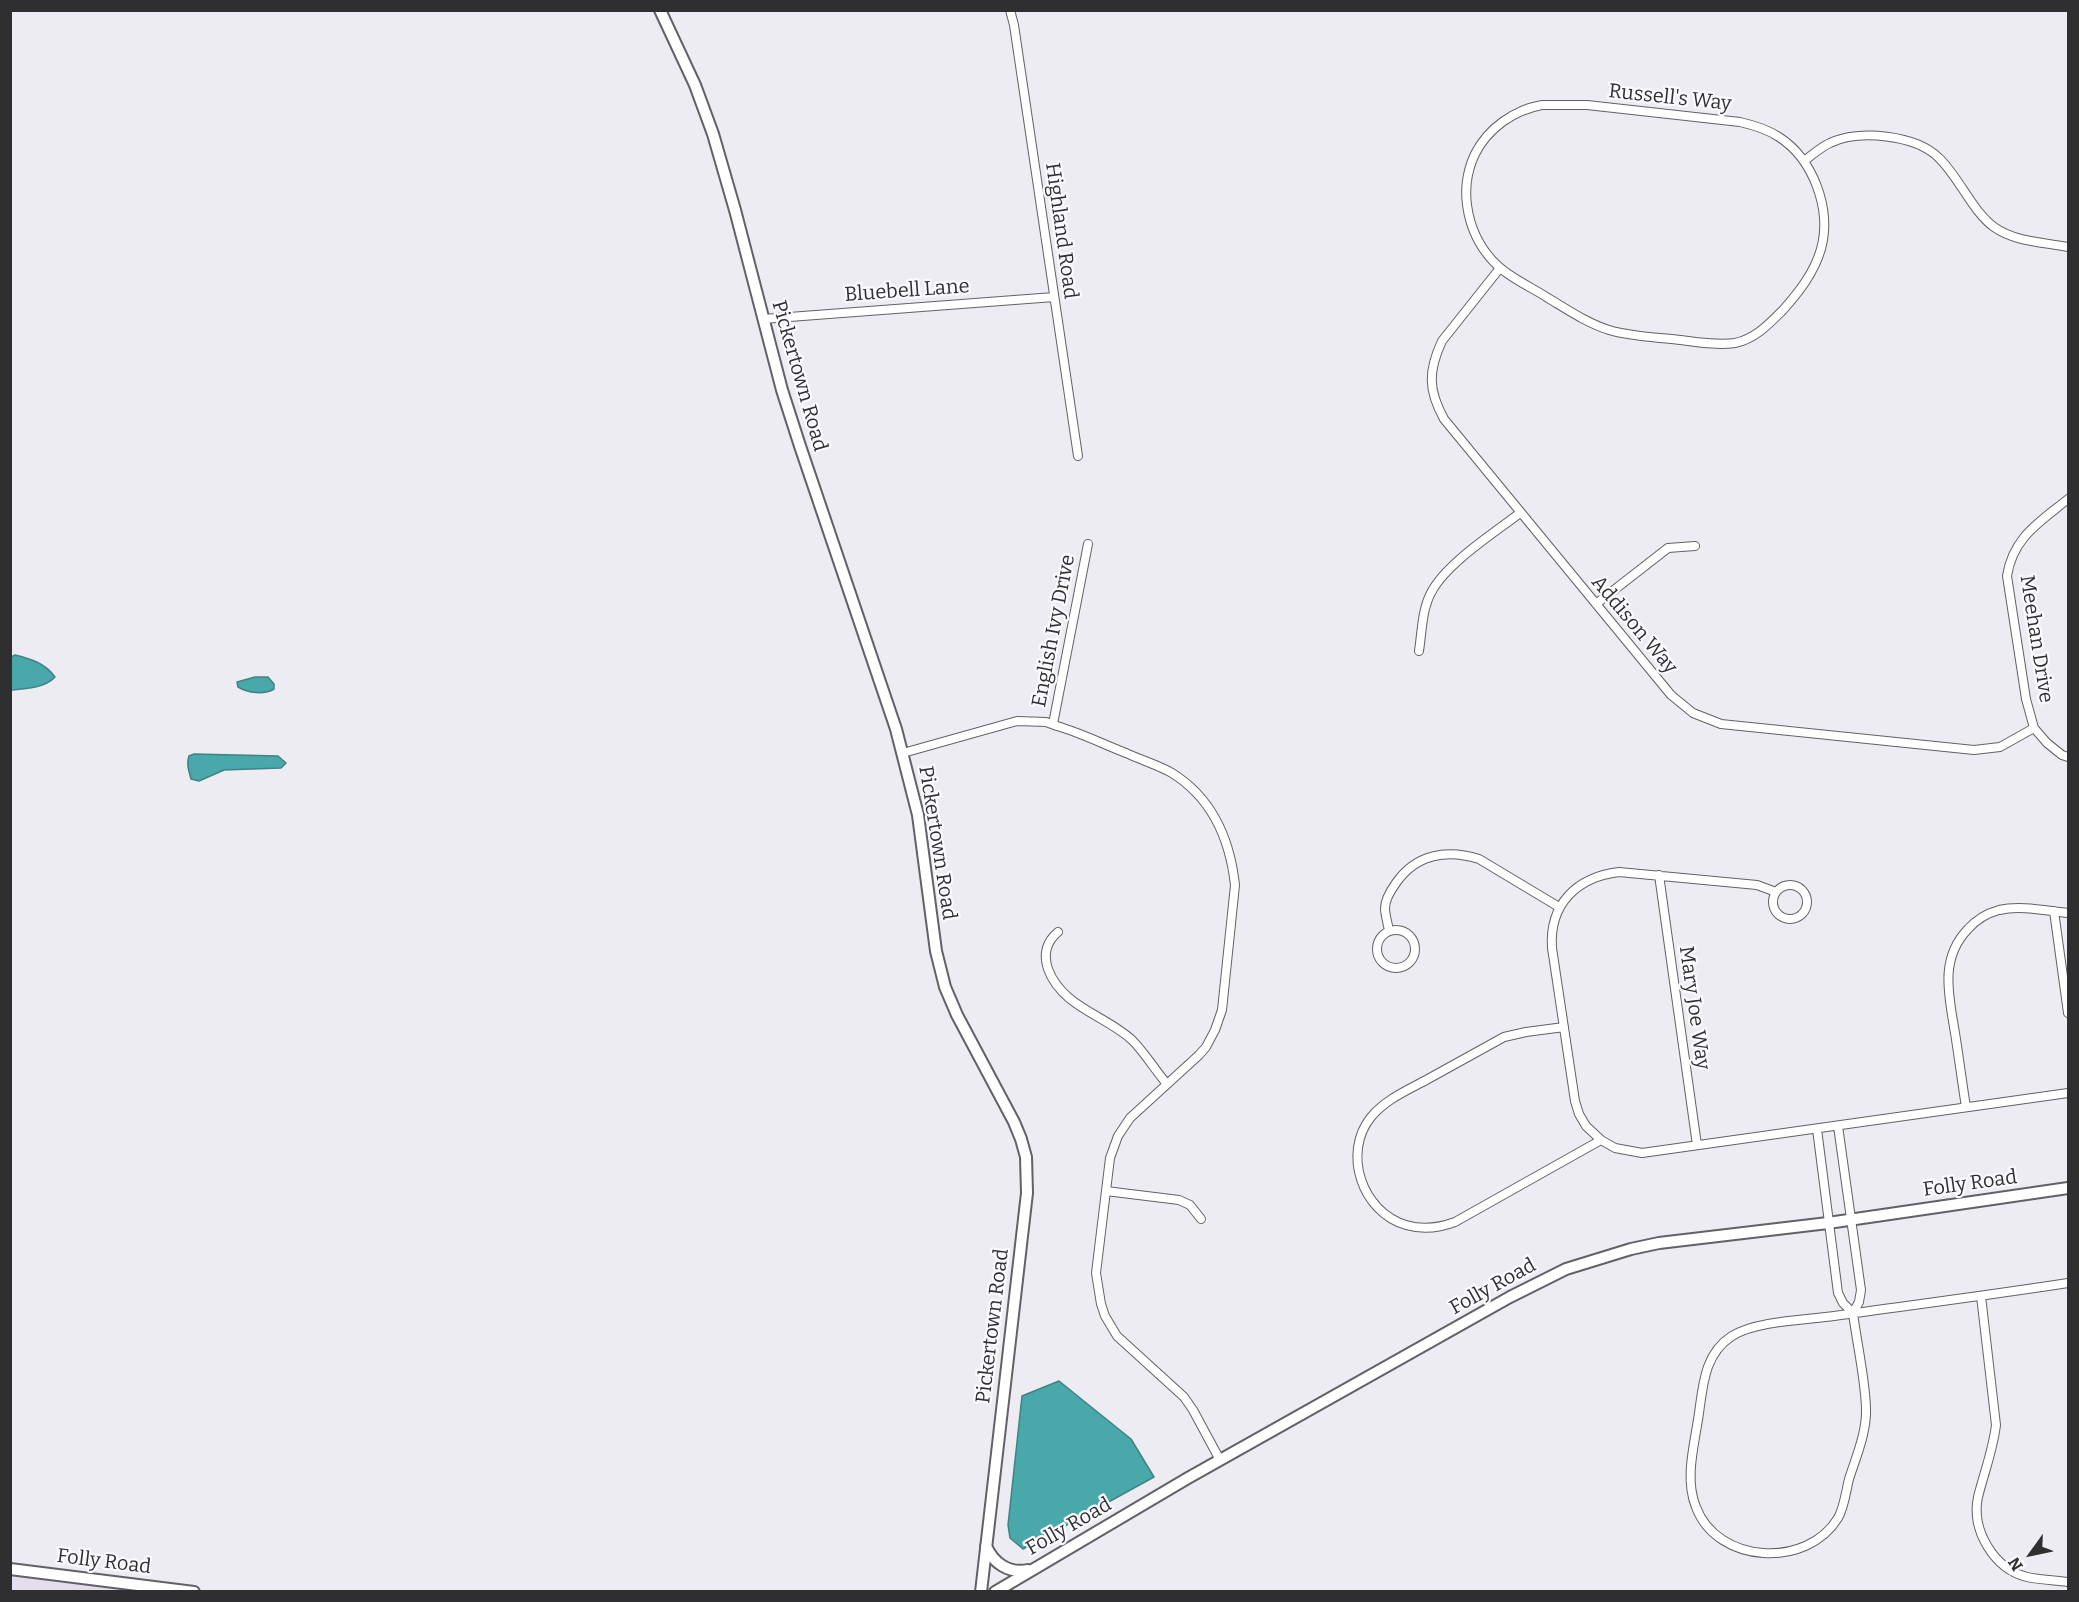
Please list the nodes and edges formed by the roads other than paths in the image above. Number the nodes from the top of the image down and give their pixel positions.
1 (660, 10) edge
2 (1010, 10) edge
3 (1804, 161) junction
4 (2068, 247) edge
5 (1500, 268) junction
6 (1054, 297) junction
7 (763, 319) junction
8 (1078, 456) dead end
9 (2068, 499) edge
10 (1520, 513) junction
11 (1088, 544) dead end
12 (1695, 546) dead end
13 (1596, 604) junction
14 (1419, 651) dead end
15 (1053, 724) junction
16 (2034, 728) junction
17 (903, 753) junction
18 (2068, 757) edge
19 (1659, 875) junction
20 (1776, 892) junction
21 (1559, 907) junction
22 (2054, 911) junction
23 (2068, 913) edge
24 (1389, 931) junction
25 (1058, 932) dead end
26 (2068, 1012) edge
27 (1564, 1027) junction
28 (1167, 1084) junction
29 (2068, 1093) edge
30 (1966, 1107) junction
31 (1838, 1126) junction
32 (1817, 1129) junction
33 (1601, 1140) junction
34 (1697, 1145) junction
35 (2068, 1188) edge
36 (1106, 1191) junction
37 (1202, 1219) dead end
38 (1851, 1220) junction
39 (1828, 1223) junction
40 (2068, 1283) edge
41 (1981, 1296) junction
42 (1853, 1313) junction
43 (1220, 1460) junction
44 (986, 1546) junction
45 (10, 1569) edge
46 (1032, 1569) junction
47 (2068, 1582) edge
48 (194, 1592) edge
49 (981, 1592) edge
50 (994, 1592) edge

1 - 7 street, Pickertown Road
2 - 6 street, Highland Road
3 - 4 street
3 - 5 street, Russell's Way
3 - 5 street, Russell's Way
5 - 10 street, Addison Way
6 - 7 street, Bluebell Lane
6 - 8 street, Highland Road
7 - 17 street, Pickertown Road
9 - 16 street, Meehan Drive
10 - 13 street, Addison Way
10 - 14 street
11 - 15 street, English Ivy Drive
12 - 13 street
13 - 16 street, Addison Way
15 - 17 street
15 - 28 street
16 - 18 street, Meehan Drive
17 - 44 street, Pickertown Road
19 - 20 street
19 - 21 street
19 - 34 street, Mary Joe Way
20 - 20 street
21 - 24 street
21 - 27 street
22 - 23 street
22 - 26 street
22 - 30 street
24 - 24 street
25 - 28 street
27 - 33 street
27 - 33 street
28 - 36 street
29 - 30 street
30 - 31 street
31 - 32 street
31 - 38 street
32 - 34 street
32 - 39 street
33 - 34 street
35 - 38 street, Folly Road
36 - 37 street
36 - 43 street
38 - 39 street, Folly Road
38 - 42 street
39 - 42 street
39 - 43 street, Folly Road
40 - 41 street
41 - 42 street
41 - 47 street
42 - 42 street
43 - 46 street, Folly Road
44 - 46 street
44 - 49 street, Pickertown Road
45 - 48 street, Folly Road
46 - 50 street, Folly Road

